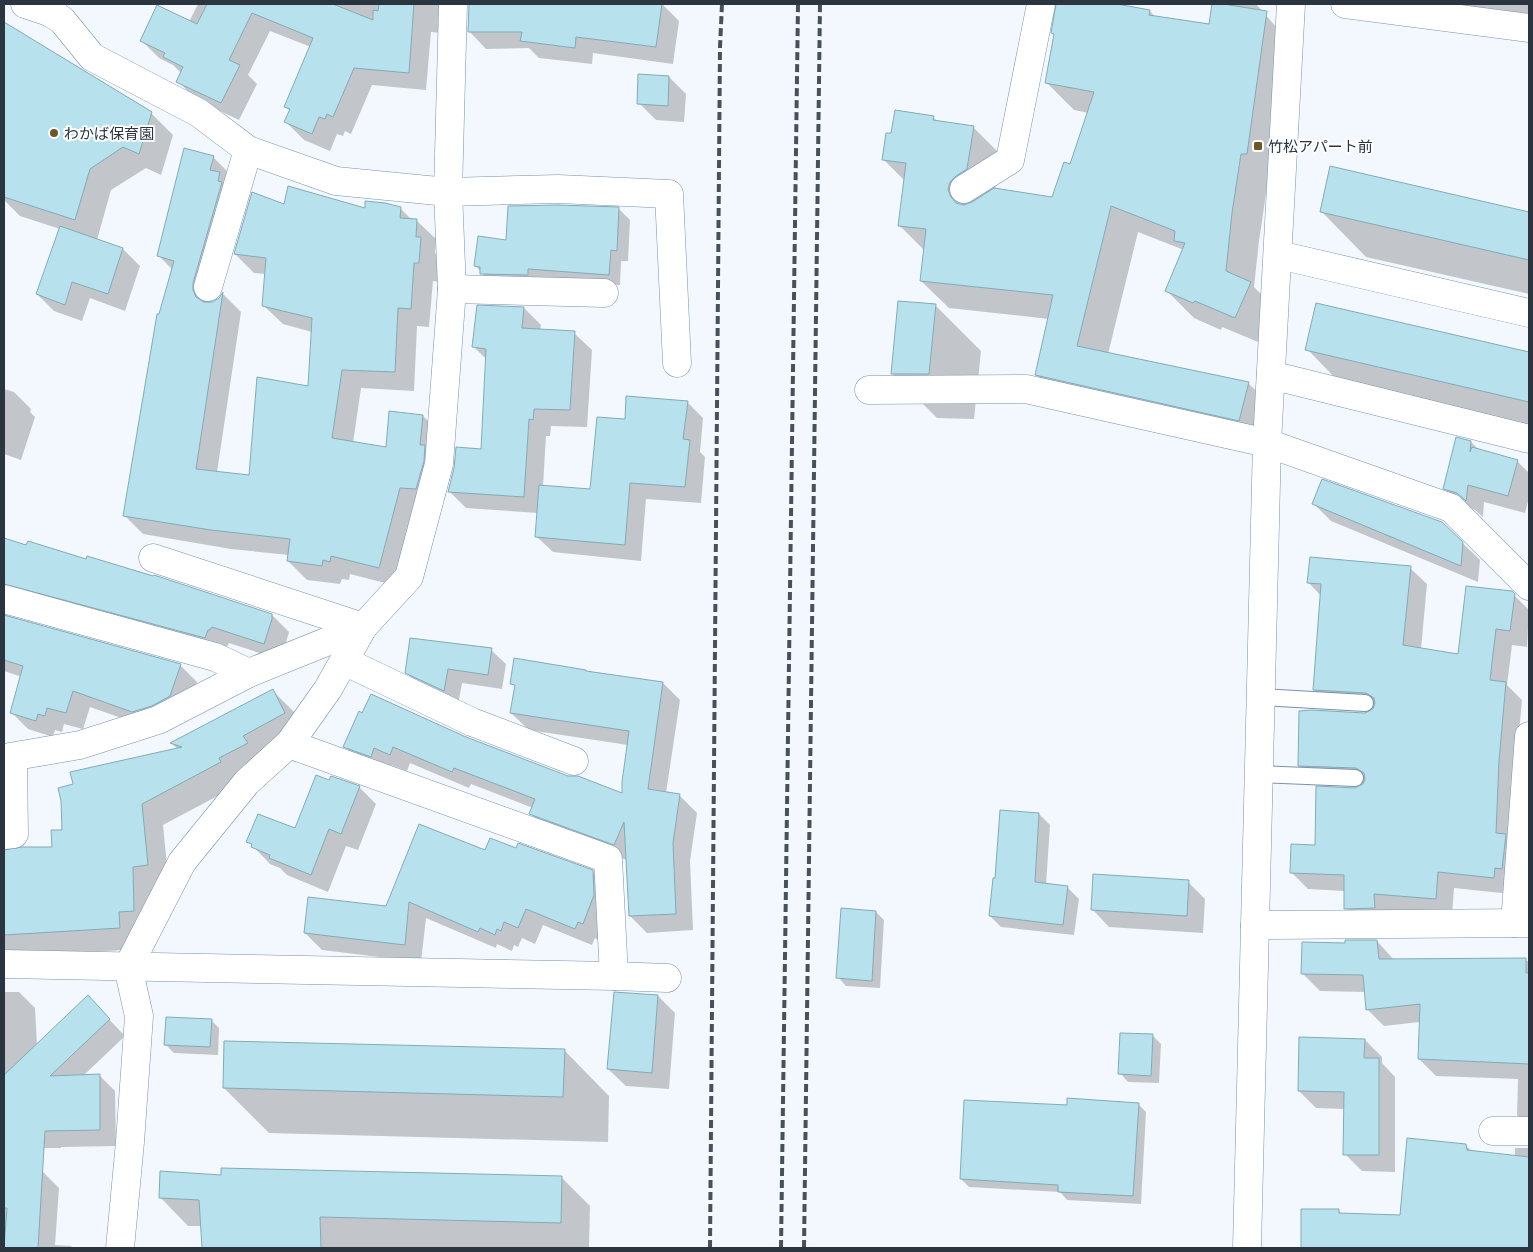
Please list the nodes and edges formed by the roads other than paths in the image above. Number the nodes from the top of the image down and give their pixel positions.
1 (453, 4) edge
2 (1041, 4) edge
3 (1291, 4) edge
4 (1345, 4) edge
5 (42, 6) edge
6 (1529, 28) edge
7 (248, 150) junction
8 (964, 189) dead end
9 (448, 192) junction
10 (1279, 255) junction
11 (208, 288) dead end
12 (452, 289) junction
13 (604, 293) dead end
14 (1529, 313) edge
15 (678, 363) dead end
16 (1271, 375) junction
17 (869, 390) dead end
18 (1529, 439) edge
19 (1267, 443) junction
20 (153, 558) dead end
21 (1529, 586) edge
22 (4, 599) edge
23 (363, 627) junction
24 (344, 661) junction
25 (249, 673) junction
26 (1261, 697) junction
27 (1365, 703) dead end
28 (1529, 736) edge
29 (289, 744) junction
30 (8, 758) edge
31 (574, 761) dead end
32 (1259, 774) junction
33 (1355, 778) dead end
34 (4, 834) edge
35 (1522, 923) edge
36 (1255, 925) junction
37 (4, 964) edge
38 (128, 967) junction
39 (614, 976) junction
40 (668, 978) dead end
41 (1493, 1131) dead end
42 (1529, 1131) edge
43 (120, 1248) edge
44 (1247, 1248) edge

1 - 9 street
2 - 8 street
3 - 10 street
4 - 6 street
5 - 7 street
7 - 9 street
7 - 11 street
9 - 12 street
9 - 15 street
10 - 14 street
10 - 16 street
12 - 13 street
12 - 23 street
16 - 18 street
16 - 19 street
17 - 19 street
19 - 21 street
19 - 26 street
20 - 23 street
22 - 25 street
23 - 24 street
23 - 25 street
24 - 29 street
24 - 31 street
25 - 30 street
26 - 27 lane
26 - 32 street
28 - 35 street
29 - 38 street
29 - 39 street
30 - 34 street
32 - 33 lane
32 - 36 street
35 - 36 street
36 - 44 street
37 - 38 street
38 - 39 street
38 - 43 street
39 - 40 street
41 - 42 street

